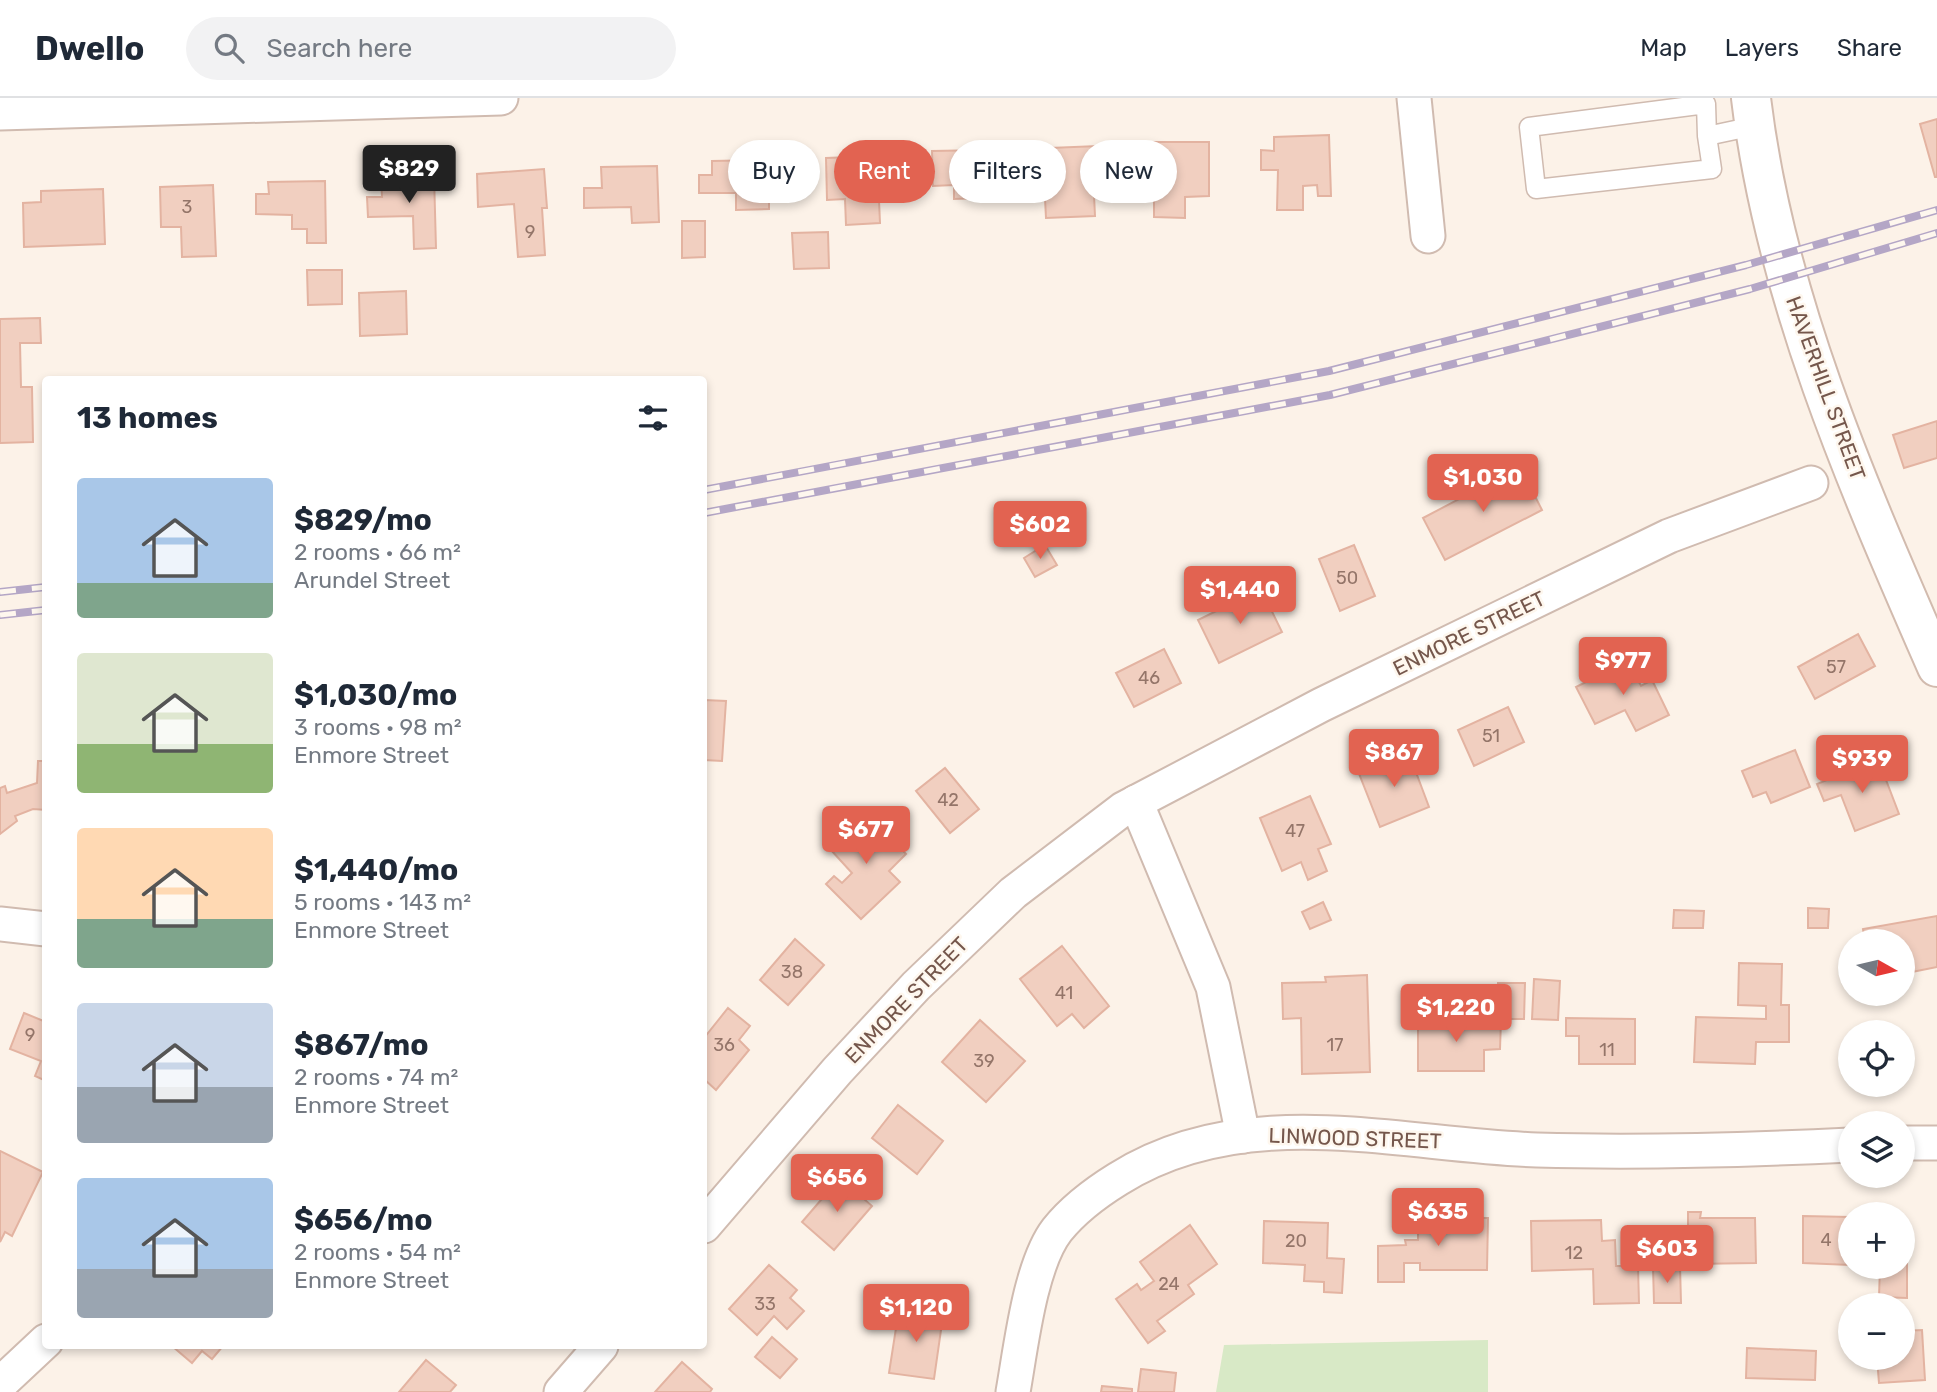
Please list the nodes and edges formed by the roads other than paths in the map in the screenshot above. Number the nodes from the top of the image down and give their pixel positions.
1 (501, 98) edge
2 (1414, 98) edge
3 (1753, 112) edge
4 (0, 113) edge
5 (1707, 136) junction
6 (1428, 236) dead end
7 (1811, 483) dead end
8 (1937, 667) edge
9 (1136, 802) junction
10 (0, 924) edge
11 (42, 929) edge
12 (1243, 1136) junction
13 (1915, 1143) edge
14 (1937, 1143) edge
15 (1838, 1145) edge
16 (707, 1222) edge
17 (42, 1345) edge
18 (598, 1349) edge
19 (0, 1384) edge
20 (561, 1392) edge
21 (1013, 1392) edge

1 - 4 street
2 - 6 street
3 - 5 lane
3 - 8 main road, HAVERHILL STREET
5 - 5 lane
7 - 9 street, ENMORE STREET
9 - 12 street
9 - 16 street, ENMORE STREET
10 - 11 street
12 - 15 street, LINWOOD STREET
12 - 21 street, LINWOOD STREET
13 - 14 street
17 - 19 street
18 - 20 street

